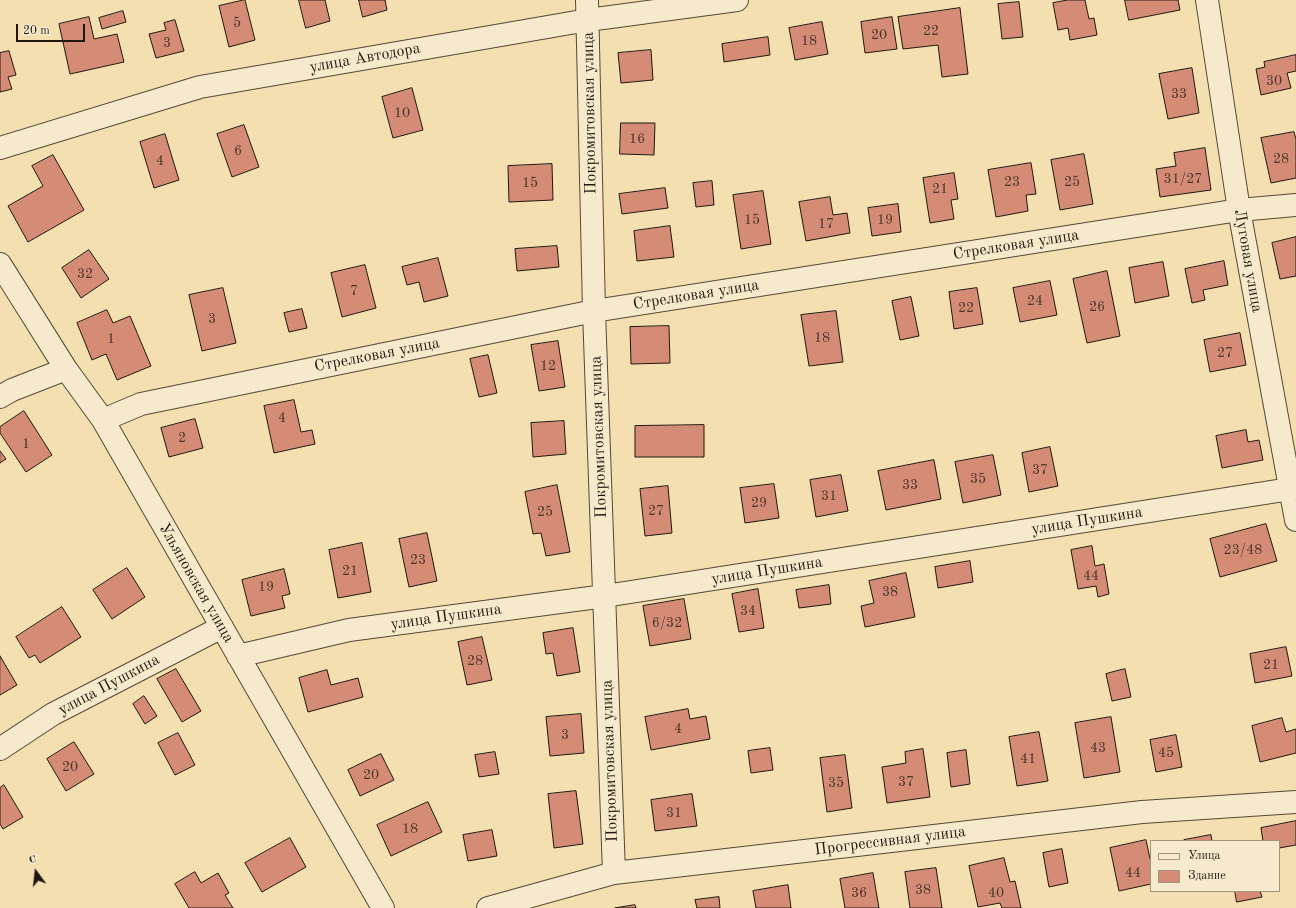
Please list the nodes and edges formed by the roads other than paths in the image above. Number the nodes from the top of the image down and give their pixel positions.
1 (737, 0) edge
2 (1207, 0) edge
3 (588, 10) edge
4 (0, 148) edge
5 (1296, 205) edge
6 (1239, 210) junction
7 (0, 264) edge
8 (594, 311) junction
9 (66, 369) junction
10 (0, 397) edge
11 (103, 420) junction
12 (1293, 489) edge
13 (1296, 520) edge
14 (605, 596) junction
15 (222, 627) junction
16 (238, 656) junction
17 (0, 749) edge
18 (1296, 802) edge
19 (614, 873) junction
20 (383, 908) edge
21 (488, 908) edge

1 - 3 street, улица Автодора
2 - 6 street, Луговая улица
3 - 4 street, улица Автодора
3 - 8 street, Покромитовская улица
5 - 6 street, Стрелковая улица
6 - 8 street, Стрелковая улица
6 - 12 street, Луговая улица
7 - 9 street, Ульяновская улица
8 - 11 street, Стрелковая улица
8 - 14 street, Покромитовская улица
9 - 10 street
9 - 11 street, Ульяновская улица
11 - 15 street, Ульяновская улица
12 - 13 street, Луговая улица
12 - 14 street, улица Пушкина
14 - 16 street, улица Пушкина
14 - 19 street, Покромитовская улица
15 - 16 street, Ульяновская улица
15 - 17 street, улица Пушкина
16 - 20 street, Ульяновская улица
18 - 19 street, Прогрессивная улица
19 - 21 street, Прогрессивная улица

